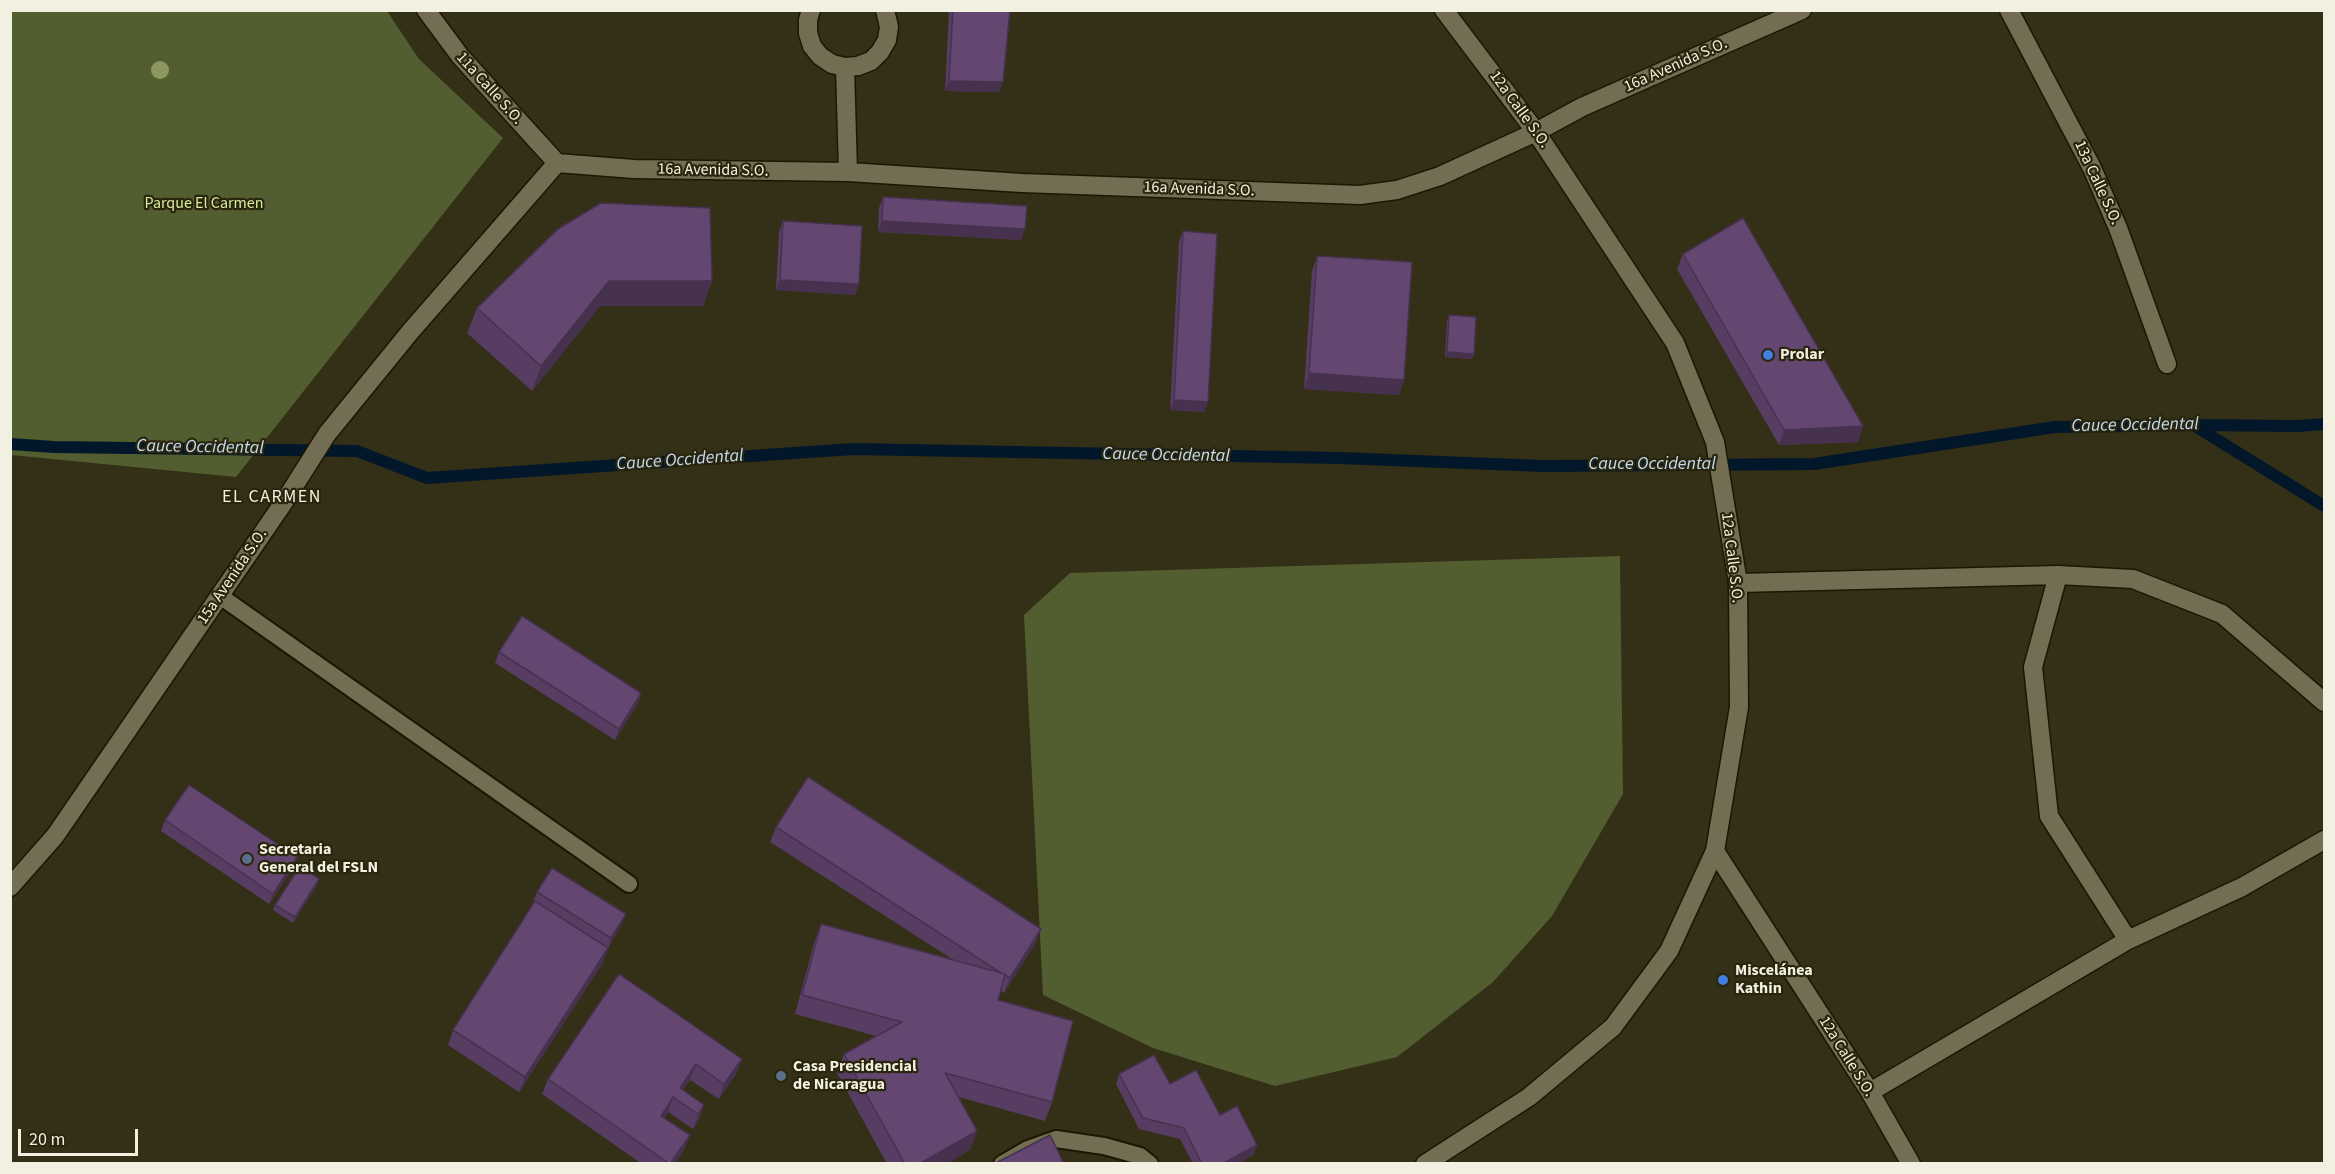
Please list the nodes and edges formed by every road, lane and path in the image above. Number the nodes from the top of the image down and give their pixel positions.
1 (426, 10) edge
2 (811, 10) edge
3 (885, 10) edge
4 (1444, 10) edge
5 (1802, 10) edge
6 (2009, 10) edge
7 (845, 67) junction
8 (1536, 132) junction
9 (557, 163) junction
10 (848, 172) junction
11 (2166, 364) dead end
12 (2058, 575) junction
13 (1738, 583) junction
14 (219, 597) junction
15 (2325, 702) edge
16 (2325, 840) edge
17 (1715, 851) junction
18 (629, 884) dead end
19 (10, 887) edge
20 (2128, 939) junction
21 (1870, 1092) junction
22 (1002, 1164) edge
23 (1150, 1164) edge
24 (1425, 1164) edge
25 (1911, 1164) edge

1 - 9 street, 11a Calle S.O.
2 - 7 street
3 - 7 street
4 - 8 street, 12a Calle S.O.
5 - 8 street, 16a Avenida S.O.
6 - 11 street, 13a Calle S.O.
7 - 10 street
8 - 10 street, 16a Avenida S.O.
8 - 13 street, 12a Calle S.O.
9 - 10 street, 16a Avenida S.O.
9 - 14 street, 15a Avenida S.O.
12 - 13 street
12 - 15 street
12 - 20 street
13 - 17 street, 12a Calle S.O.
14 - 18 lane
14 - 19 street, 15a Avenida S.O.
16 - 20 street
17 - 21 street, 12a Calle S.O.
17 - 24 street
20 - 21 street
21 - 25 street, 12a Calle S.O.
22 - 23 lane

